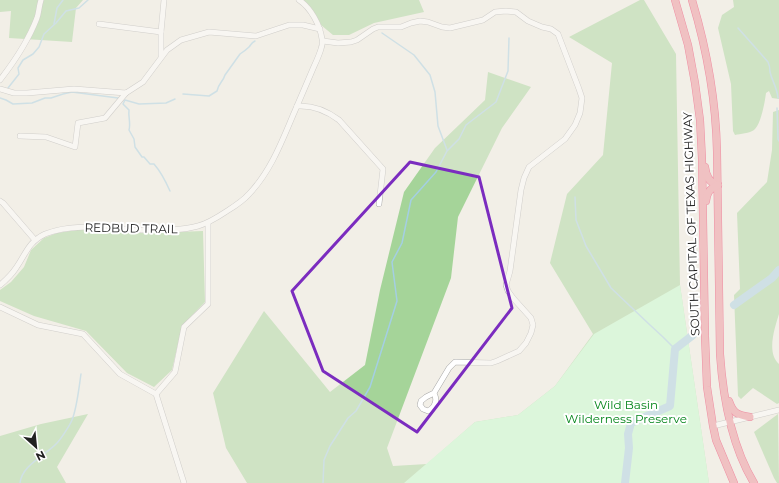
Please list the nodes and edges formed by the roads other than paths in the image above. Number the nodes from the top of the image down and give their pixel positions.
1 (41, 0) edge
2 (164, 0) edge
3 (299, 0) edge
4 (675, 0) edge
5 (692, 0) edge
6 (312, 13) junction
7 (99, 24) dead end
8 (303, 25) junction
9 (320, 29) junction
10 (161, 32) junction
11 (323, 41) junction
12 (161, 56) junction
13 (0, 80) edge
14 (0, 89) edge
15 (126, 93) junction
16 (297, 106) junction
17 (20, 136) dead end
18 (701, 143) junction
19 (718, 185) junction
20 (0, 201) edge
21 (379, 204) dead end
22 (703, 216) junction
23 (208, 223) junction
24 (35, 240) junction
25 (0, 285) edge
26 (0, 307) edge
27 (722, 384) junction
28 (434, 393) dead end
29 (156, 394) junction
30 (779, 410) edge
31 (750, 417) junction
32 (730, 422) junction
33 (713, 426) junction
34 (184, 483) edge
35 (734, 483) edge
36 (754, 483) edge

1 - 13 street
2 - 10 street
3 - 6 street
4 - 18 highway, SOUTH CAPITAL OF TEXAS HIGHWAY
5 - 19 highway, SOUTH CAPITAL OF TEXAS HIGHWAY
6 - 8 street
6 - 9 street
7 - 10 street
8 - 9 street
8 - 12 street
9 - 11 street
10 - 12 street
11 - 16 street, REDBUD TRAIL
11 - 28 street
12 - 15 street
14 - 15 street
15 - 17 street
16 - 21 street
16 - 23 street, REDBUD TRAIL
18 - 19 highway
18 - 22 highway, SOUTH CAPITAL OF TEXAS HIGHWAY
19 - 22 highway
19 - 27 highway, SOUTH CAPITAL OF TEXAS HIGHWAY
20 - 24 street
22 - 33 highway, SOUTH CAPITAL OF TEXAS HIGHWAY
23 - 24 street, REDBUD TRAIL
23 - 29 street
24 - 25 street, REDBUD TRAIL
26 - 29 street
27 - 31 highway
27 - 32 highway, SOUTH CAPITAL OF TEXAS HIGHWAY
29 - 34 street
30 - 31 street
31 - 32 street
32 - 33 street
32 - 36 highway, SOUTH CAPITAL OF TEXAS HIGHWAY
33 - 35 highway, SOUTH CAPITAL OF TEXAS HIGHWAY

